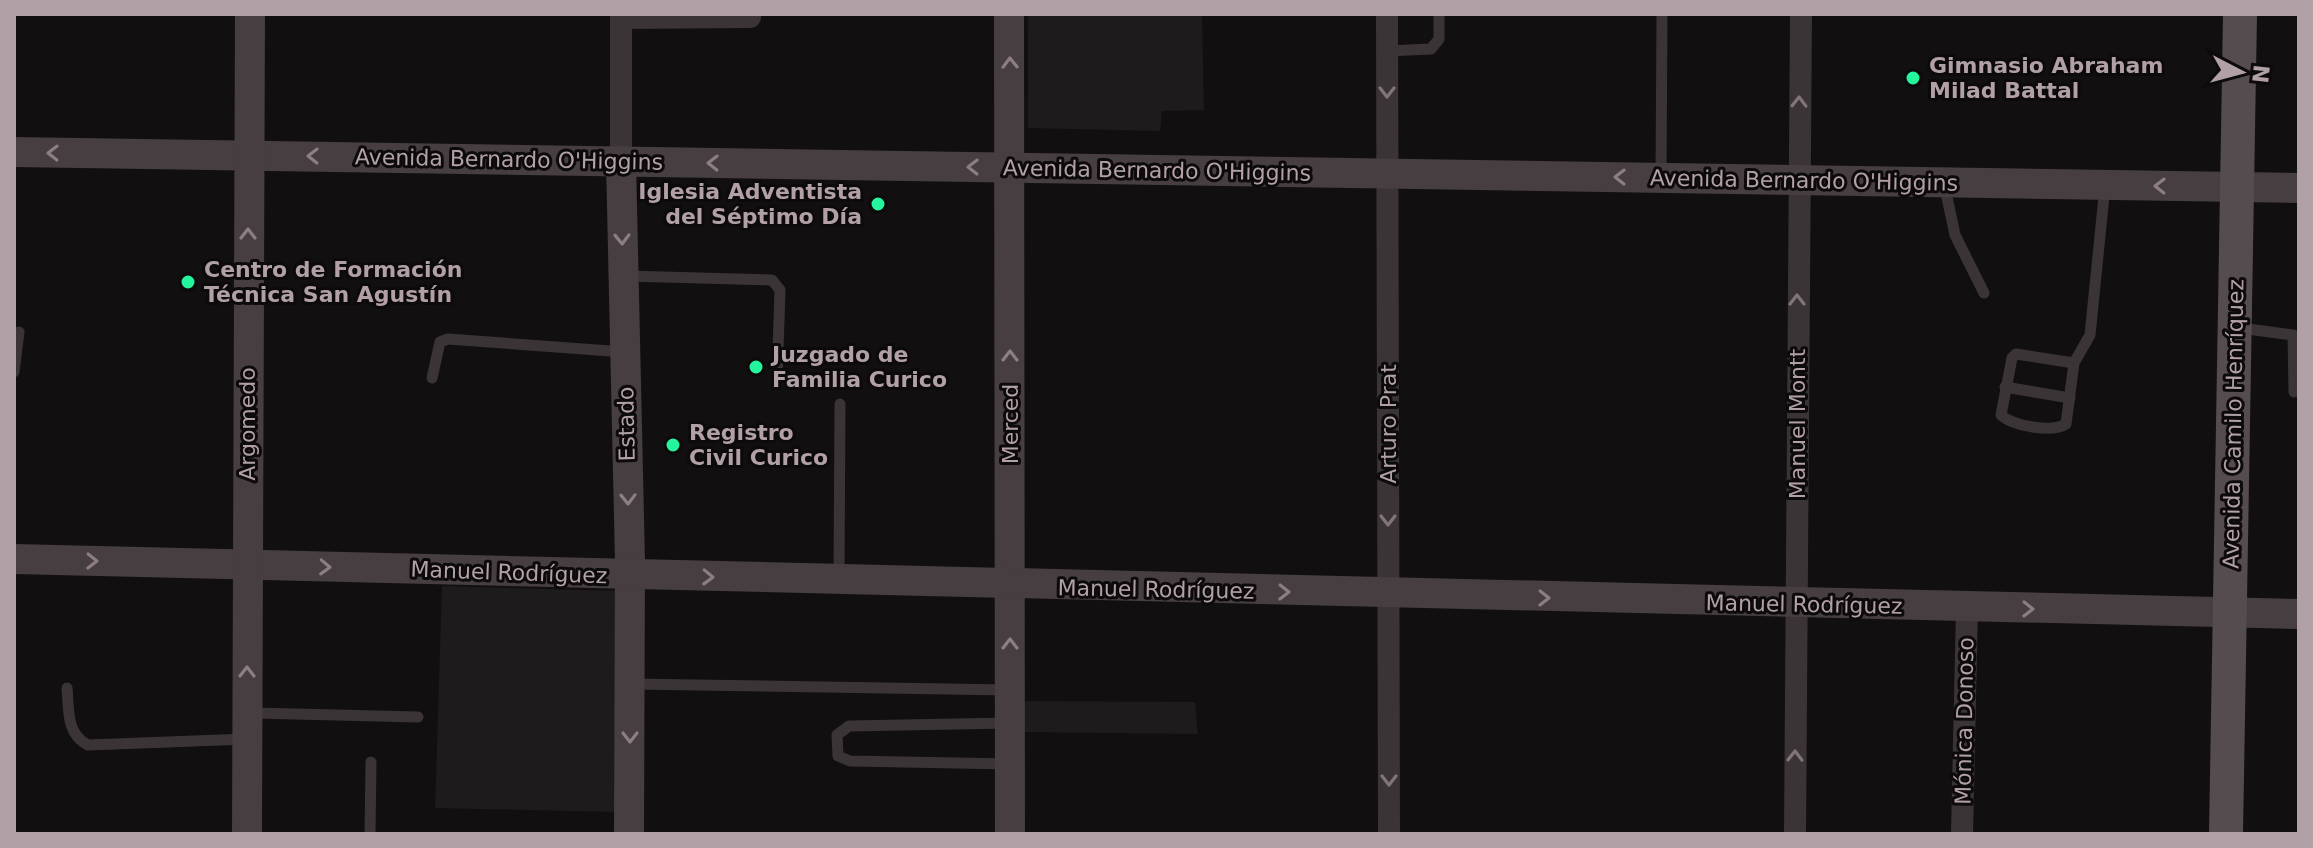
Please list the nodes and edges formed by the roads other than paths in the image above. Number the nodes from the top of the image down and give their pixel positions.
1 (250, 14) edge
2 (1009, 14) edge
3 (1387, 14) edge
4 (1439, 14) edge
5 (1662, 14) edge
6 (1801, 14) edge
7 (2240, 14) edge
8 (621, 16) edge
9 (750, 17) dead end
10 (1387, 51) junction
11 (14, 152) edge
12 (248, 155) junction
13 (621, 161) junction
14 (1011, 167) junction
15 (1387, 173) junction
16 (1661, 178) junction
17 (1798, 180) junction
18 (1944, 183) junction
19 (2105, 185) junction
20 (2238, 188) junction
21 (2299, 188) edge
22 (623, 276) junction
23 (1984, 293) dead end
24 (2236, 328) junction
25 (19, 332) dead end
26 (625, 352) junction
27 (2074, 363) junction
28 (14, 372) edge
29 (432, 378) dead end
30 (777, 379) dead end
31 (2005, 387) junction
32 (2294, 392) dead end
33 (2070, 398) junction
34 (840, 404) dead end
35 (14, 559) edge
36 (247, 564) junction
37 (630, 575) junction
38 (839, 581) junction
39 (1010, 585) junction
40 (1388, 594) junction
41 (1797, 603) junction
42 (1967, 607) junction
43 (2230, 614) junction
44 (2299, 614) edge
45 (630, 684) junction
46 (67, 688) dead end
47 (1010, 690) junction
48 (418, 717) dead end
49 (1010, 723) junction
50 (247, 726) junction
51 (371, 762) dead end
52 (1010, 764) junction
53 (247, 834) edge
54 (370, 834) edge
55 (629, 834) edge
56 (1010, 834) edge
57 (1389, 834) edge
58 (1795, 834) edge
59 (1962, 834) edge
60 (2226, 834) edge

1 - 12 street, Argomedo
14 -> 2 street, Merced
3 - 10 street, Arturo Prat
4 - 10 lane
5 - 16 lane
17 -> 6 street, Manuel Montt
7 - 20 main road, Avenida Camilo Henríquez
8 - 9 street
8 - 13 street, Estado
10 -> 15 street, Arturo Prat
12 -> 11 street, Avenida Bernardo O'Higgins
13 -> 12 street, Avenida Bernardo O'Higgins
36 -> 12 street, Argomedo
14 -> 13 street, Avenida Bernardo O'Higgins
13 -> 22 street, Estado
14 - 15 street, Avenida Bernardo O'Higgins
39 -> 14 street, Merced
16 -> 15 street, Avenida Bernardo O'Higgins
15 -> 40 street, Arturo Prat
16 - 17 street, Avenida Bernardo O'Higgins
17 - 18 street, Avenida Bernardo O'Higgins
41 -> 17 street, Manuel Montt
18 - 19 street, Avenida Bernardo O'Higgins
18 - 23 lane
20 -> 19 street, Avenida Bernardo O'Higgins
19 - 27 lane
20 - 21 street, Avenida Bernardo O'Higgins
20 - 24 main road, Avenida Camilo Henríquez
22 - 26 street, Estado
22 - 30 lane
24 - 32 lane
24 - 43 main road, Avenida Camilo Henríquez
25 - 28 lane
26 - 29 lane
26 -> 37 street, Estado
27 - 31 lane
27 - 33 lane
31 - 33 lane
31 - 33 lane
34 - 38 lane
35 -> 36 street, Manuel Rodríguez
36 -> 37 street, Manuel Rodríguez
50 -> 36 street, Argomedo
37 -> 38 street, Manuel Rodríguez
37 - 45 street, Estado
38 - 39 street, Manuel Rodríguez
39 -> 40 street, Manuel Rodríguez
47 -> 39 street, Merced
40 -> 41 street, Manuel Rodríguez
40 -> 57 street, Arturo Prat
41 - 42 street, Manuel Rodríguez
58 -> 41 street, Manuel Montt
42 -> 43 street, Manuel Rodríguez
42 - 59 street, Mónica Donoso
43 - 44 street, Manuel Rodríguez
43 - 60 main road, Avenida Camilo Henríquez
45 - 47 lane
45 -> 55 street, Estado
46 - 50 lane
47 - 49 street, Merced
48 - 50 lane
49 - 52 street, Merced
49 - 52 lane
50 - 53 street, Argomedo
51 - 54 lane
52 - 56 street, Merced

